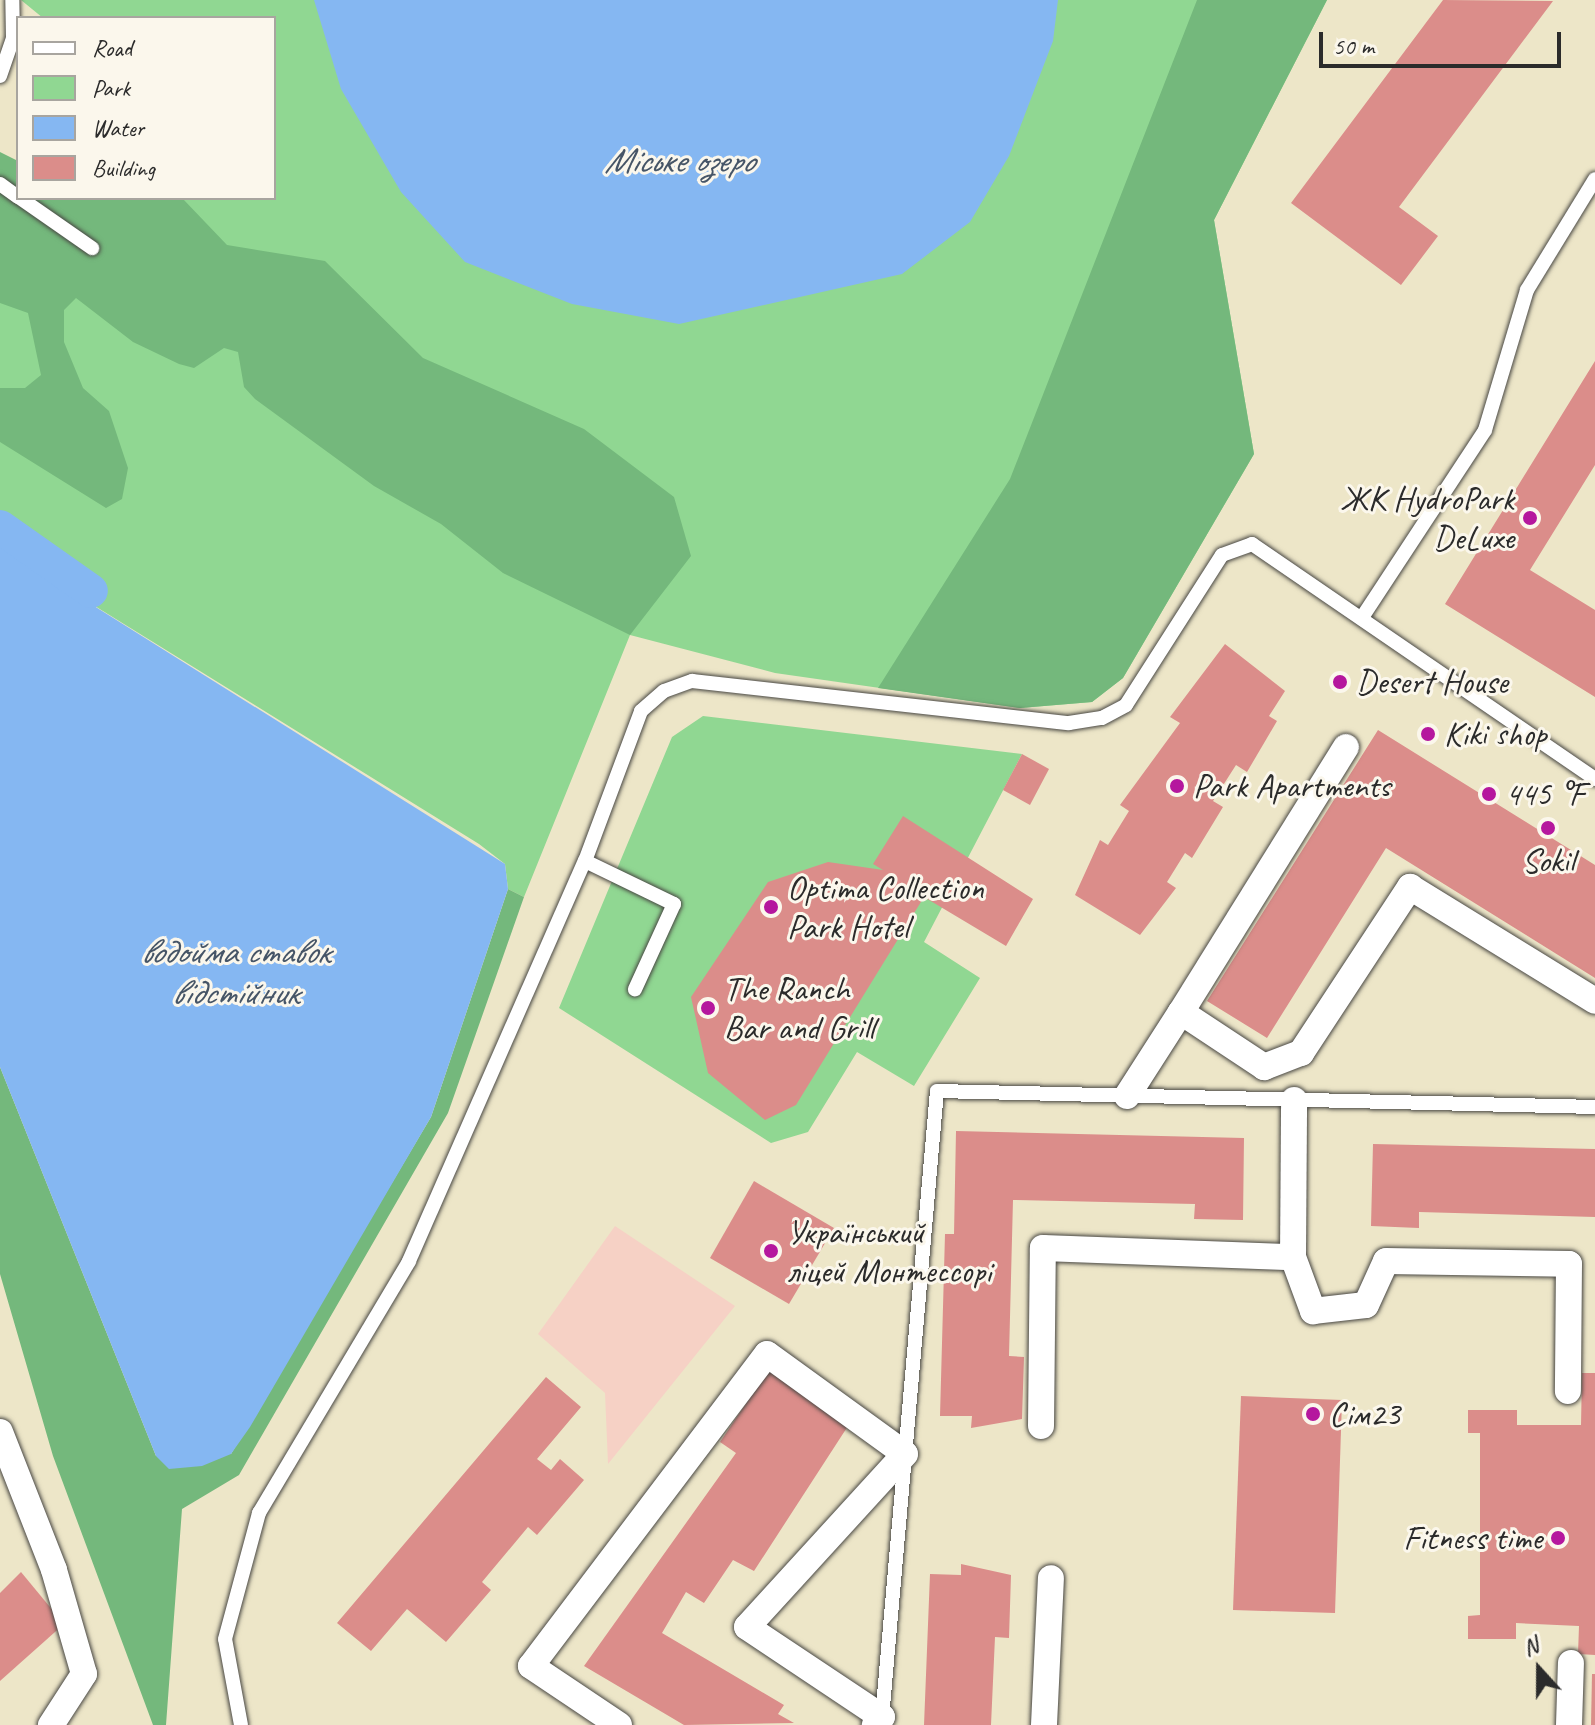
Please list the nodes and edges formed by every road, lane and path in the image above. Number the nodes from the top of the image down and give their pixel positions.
1 (12, 0) edge
2 (0, 76) edge
3 (1595, 179) edge
4 (23, 200) edge
5 (92, 248) dead end
6 (1363, 616) junction
7 (1346, 747) dead end
8 (1595, 779) edge
9 (585, 861) junction
10 (635, 989) dead end
11 (1595, 1001) edge
12 (1181, 1012) junction
13 (1127, 1096) junction
14 (1294, 1100) junction
15 (1595, 1107) edge
16 (1293, 1257) junction
17 (1568, 1391) dead end
18 (1041, 1426) dead end
19 (0, 1432) edge
20 (905, 1454) junction
21 (1051, 1578) dead end
22 (1571, 1663) dead end
23 (880, 1722) edge
24 (51, 1725) edge
25 (241, 1725) edge
26 (619, 1725) edge
27 (1044, 1725) edge
28 (1569, 1725) edge

1 - 2 lane
3 - 6 lane
4 - 5 lane
6 - 8 lane
6 - 9 lane
7 - 12 street
9 - 10 lane
9 - 25 lane
11 - 12 street
12 - 13 street
13 - 14 lane
13 - 20 lane
14 - 15 lane
14 - 16 street
16 - 17 street
16 - 18 street
19 - 24 street
20 - 23 lane
20 - 23 street
20 - 26 street
21 - 27 street
22 - 28 street

